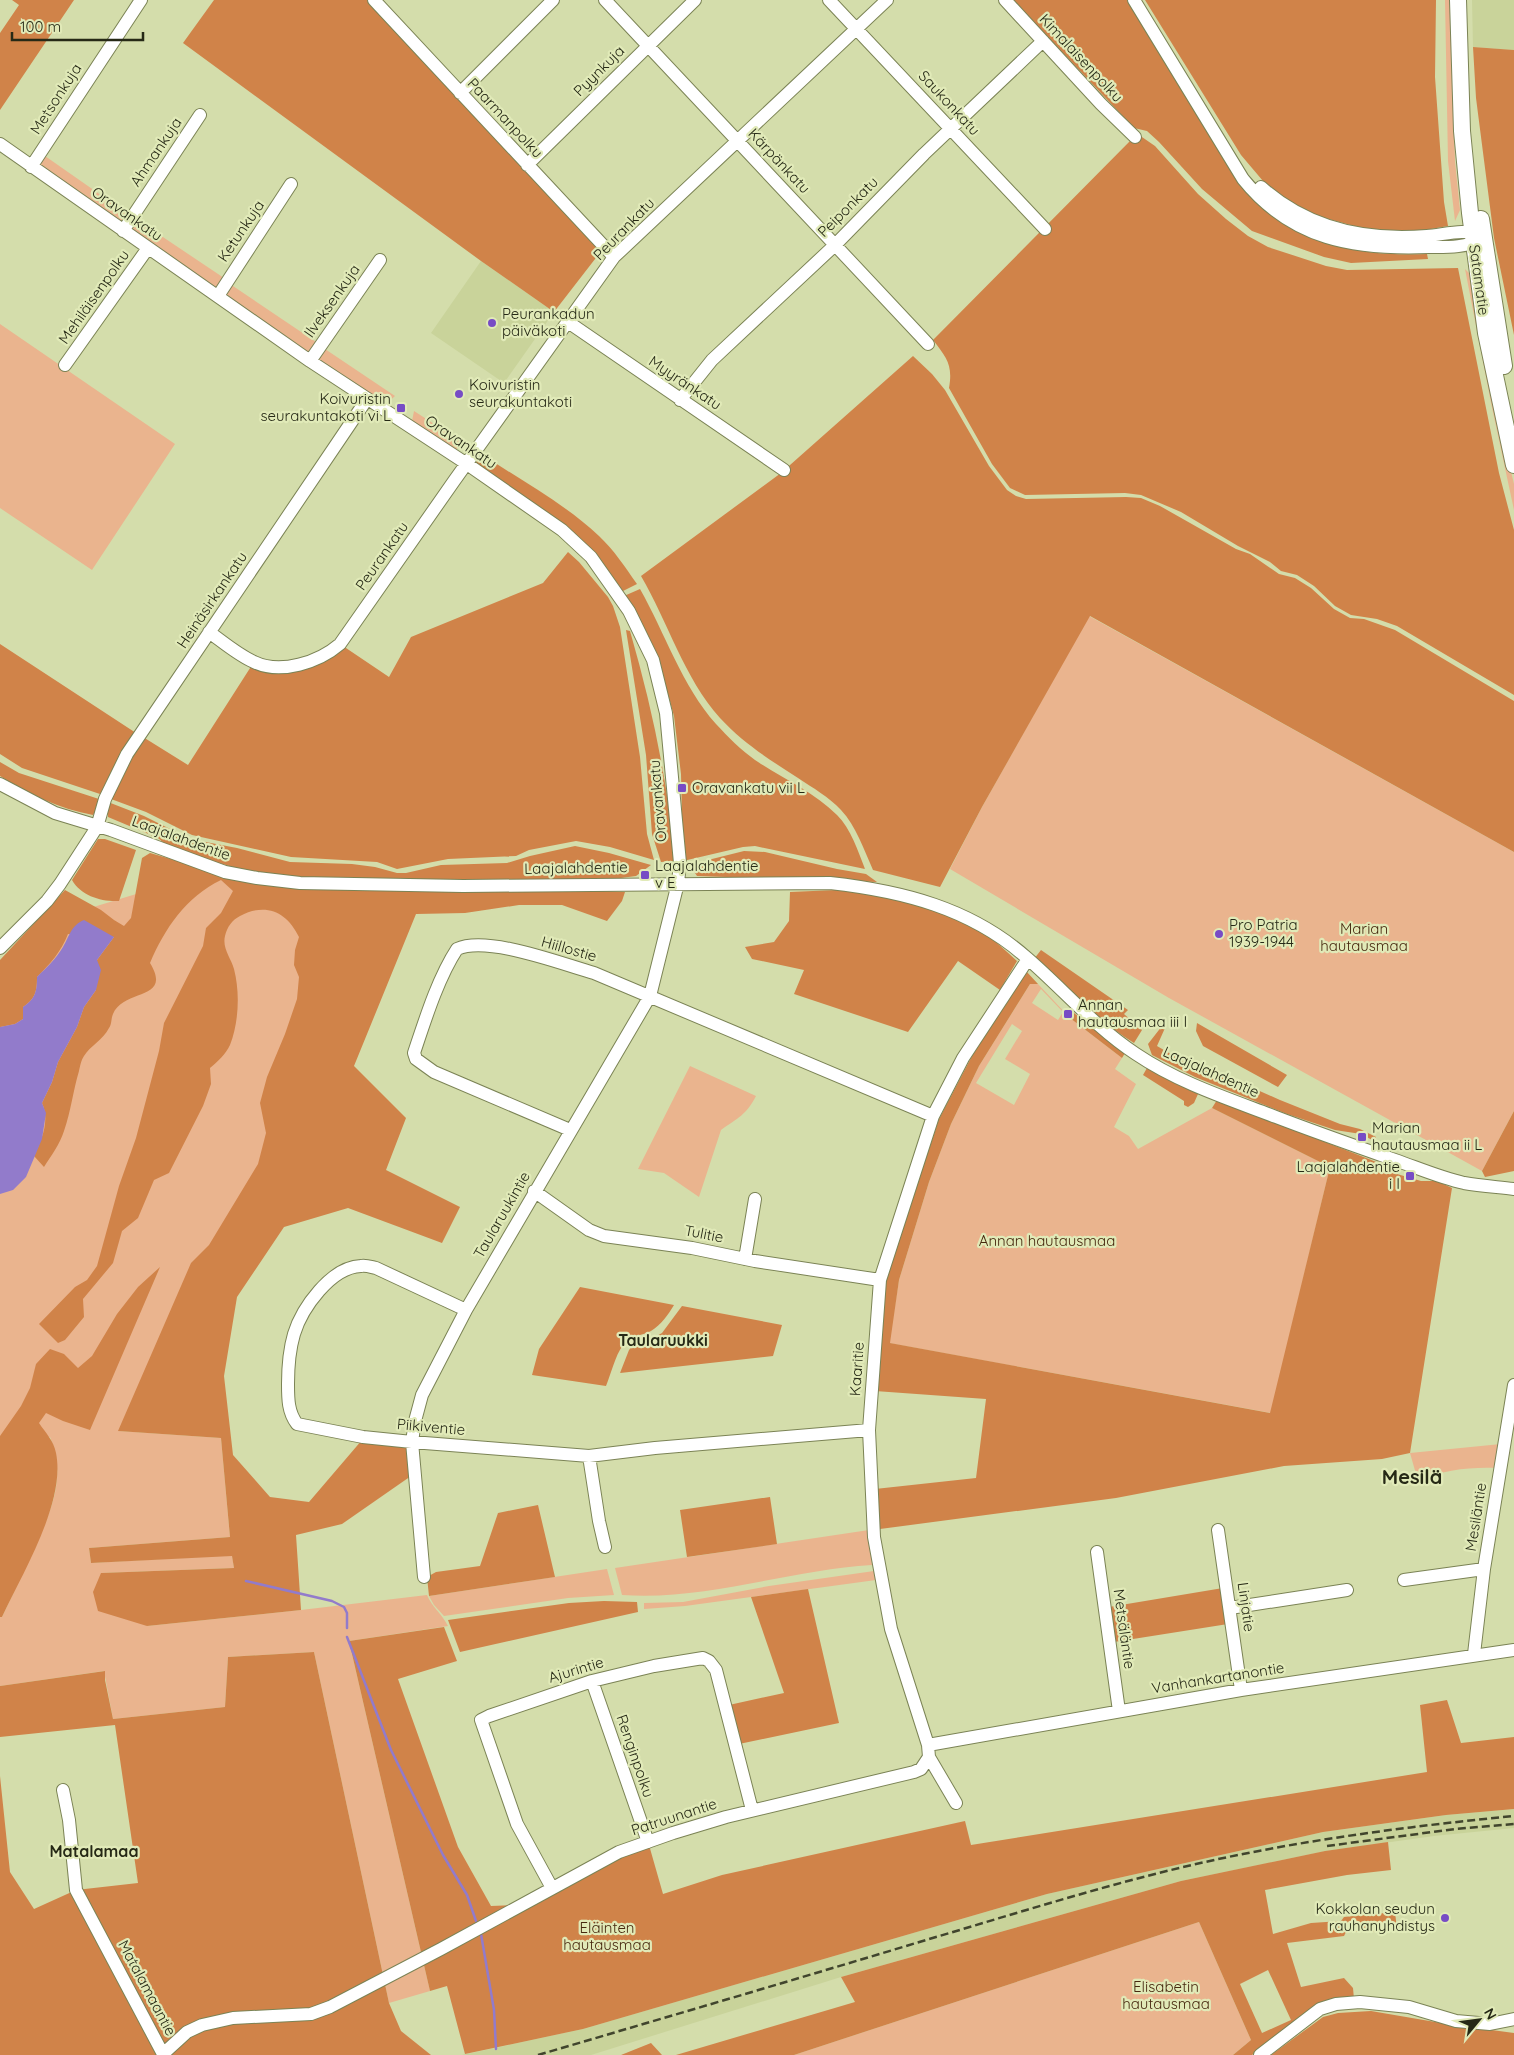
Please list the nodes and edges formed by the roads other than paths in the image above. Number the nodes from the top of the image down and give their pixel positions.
1 (141, 0) edge
2 (374, 0) edge
3 (553, 0) edge
4 (605, 0) edge
5 (695, 0) edge
6 (829, 0) edge
7 (887, 0) edge
8 (1005, 0) edge
9 (1134, 0) edge
10 (1458, 0) edge
11 (856, 28) junction
12 (1043, 41) junction
13 (648, 46) junction
14 (460, 93) junction
15 (200, 115) dead end
16 (951, 129) junction
17 (1135, 137) dead end
18 (737, 141) junction
19 (0, 144) edge
20 (527, 165) junction
21 (31, 167) junction
22 (292, 184) dead end
23 (1045, 229) dead end
24 (123, 231) junction
25 (1476, 237) junction
26 (835, 244) junction
27 (148, 248) junction
28 (614, 257) junction
29 (380, 260) dead end
30 (218, 296) junction
31 (568, 322) junction
32 (928, 344) dead end
33 (310, 361) junction
34 (65, 365) dead end
35 (367, 399) junction
36 (680, 400) junction
37 (1514, 418) edge
38 (467, 464) junction
39 (1514, 465) edge
40 (784, 470) dead end
41 (209, 632) junction
42 (0, 784) edge
43 (97, 827) junction
44 (678, 883) junction
45 (0, 948) edge
46 (1028, 958) junction
47 (650, 996) junction
48 (933, 1116) junction
49 (570, 1130) junction
50 (1514, 1181) edge
51 (1482, 1185) junction
52 (1514, 1189) edge
53 (534, 1191) junction
54 (754, 1199) dead end
55 (745, 1259) junction
56 (880, 1280) junction
57 (466, 1310) junction
58 (1514, 1385) edge
59 (869, 1430) junction
60 (412, 1442) junction
61 (588, 1456) junction
62 (1218, 1530) dead end
63 (606, 1547) dead end
64 (1097, 1552) dead end
65 (1484, 1569) junction
66 (424, 1577) dead end
67 (1404, 1580) dead end
68 (1346, 1590) dead end
69 (1230, 1608) junction
70 (1514, 1650) edge
71 (1474, 1654) junction
72 (592, 1681) junction
73 (1241, 1690) junction
74 (1119, 1711) junction
75 (929, 1751) junction
76 (63, 1790) dead end
77 (956, 1803) dead end
78 (752, 1810) junction
79 (648, 1842) junction
80 (552, 1888) junction
81 (441, 1950) joint
82 (1514, 2019) edge
83 (163, 2055) edge
84 (1260, 2055) edge

1 - 21 street, Metsonkuja
2 - 14 street, Paarmanpolku
3 - 14 street
4 - 13 street, Kärpänkatu
5 - 13 street, Pyynkuja
6 - 11 street, Saukonkatu
7 - 11 street, Peurankatu
8 - 12 street, Kimalaisenpolku
9 - 25 street
10 - 25 main road, Satamatie
11 - 16 street, Saukonkatu
11 - 18 street, Peurankatu
12 - 16 street, Peiponkatu
12 - 17 street, Kimalaisenpolku
13 - 18 street, Kärpänkatu
13 - 20 street, Pyynkuja
14 - 20 street, Paarmanpolku
15 - 24 street, Ahmankuja
16 - 23 street, Saukonkatu
16 - 26 street, Peiponkatu
18 - 26 street, Kärpänkatu
18 - 28 street, Peurankatu
19 - 21 street, Oravankatu
20 - 28 street, Paarmanpolku
21 - 24 street, Oravankatu
22 - 30 street, Ketunkuja
24 - 27 street, Oravankatu
25 - 37 main road, Satamatie
25 - 39 main road, Satamatie
26 - 32 street, Kärpänkatu
26 - 36 street, Peiponkatu
27 - 30 street, Oravankatu
27 - 34 street, Mehiläisenpolku
28 - 31 street, Peurankatu
29 - 33 street, Ilveksenkuja
30 - 33 street, Oravankatu
31 - 36 street, Myyränkatu
31 - 38 street, Peurankatu
33 - 35 street, Oravankatu
35 - 38 street, Oravankatu
35 - 41 street, Heinäsirkankatu
36 - 40 street, Myyränkatu
38 - 41 street, Peurankatu
38 - 44 street, Oravankatu
41 - 43 street, Heinäsirkankatu
42 - 43 street, Laajalahdentie
43 - 44 street, Laajalahdentie
43 - 45 street, Heinäsirkankatu
44 - 46 street, Laajalahdentie
44 - 47 street, Taularuukintie
46 - 48 street, Kaaritie
46 - 51 street, Laajalahdentie
47 - 48 street, Hiillostie
47 - 49 street, Taularuukintie
47 - 49 street, Hiillostie
48 - 56 street, Kaaritie
49 - 53 street, Taularuukintie
50 - 51 street, Laajalahdentie
51 - 52 street, Laajalahdentie
53 - 55 street, Tulitie
53 - 57 street, Taularuukintie
54 - 55 street
55 - 56 street, Tulitie
56 - 59 street, Kaaritie
57 - 60 street, Taularuukintie
57 - 60 street, Piikiventie
58 - 65 street, Mesiläntie
59 - 61 street, Piikiventie
59 - 75 street, Kaaritie
60 - 61 street, Piikiventie
60 - 66 street, Taularuukintie
61 - 63 street
62 - 69 street, Linjatie
64 - 74 street, Metsäläntie
65 - 67 street
65 - 71 street, Mesiläntie
68 - 69 street
69 - 73 street, Linjatie
70 - 71 street, Vanhankartanontie
71 - 73 street, Vanhankartanontie
72 - 78 street, Ajurintie
72 - 79 street, Renginpolku
72 - 80 street, Ajurintie
73 - 74 street, Vanhankartanontie
74 - 75 street, Vanhankartanontie
75 - 77 street, Kaaritie
75 - 78 street, Patruunantie
76 - 83 street, Matalamaantie
78 - 79 street, Patruunantie
79 - 80 street, Patruunantie
80 - 81 street, Patruunantie
81 - 83 street, Matalamaantie
82 - 84 street

